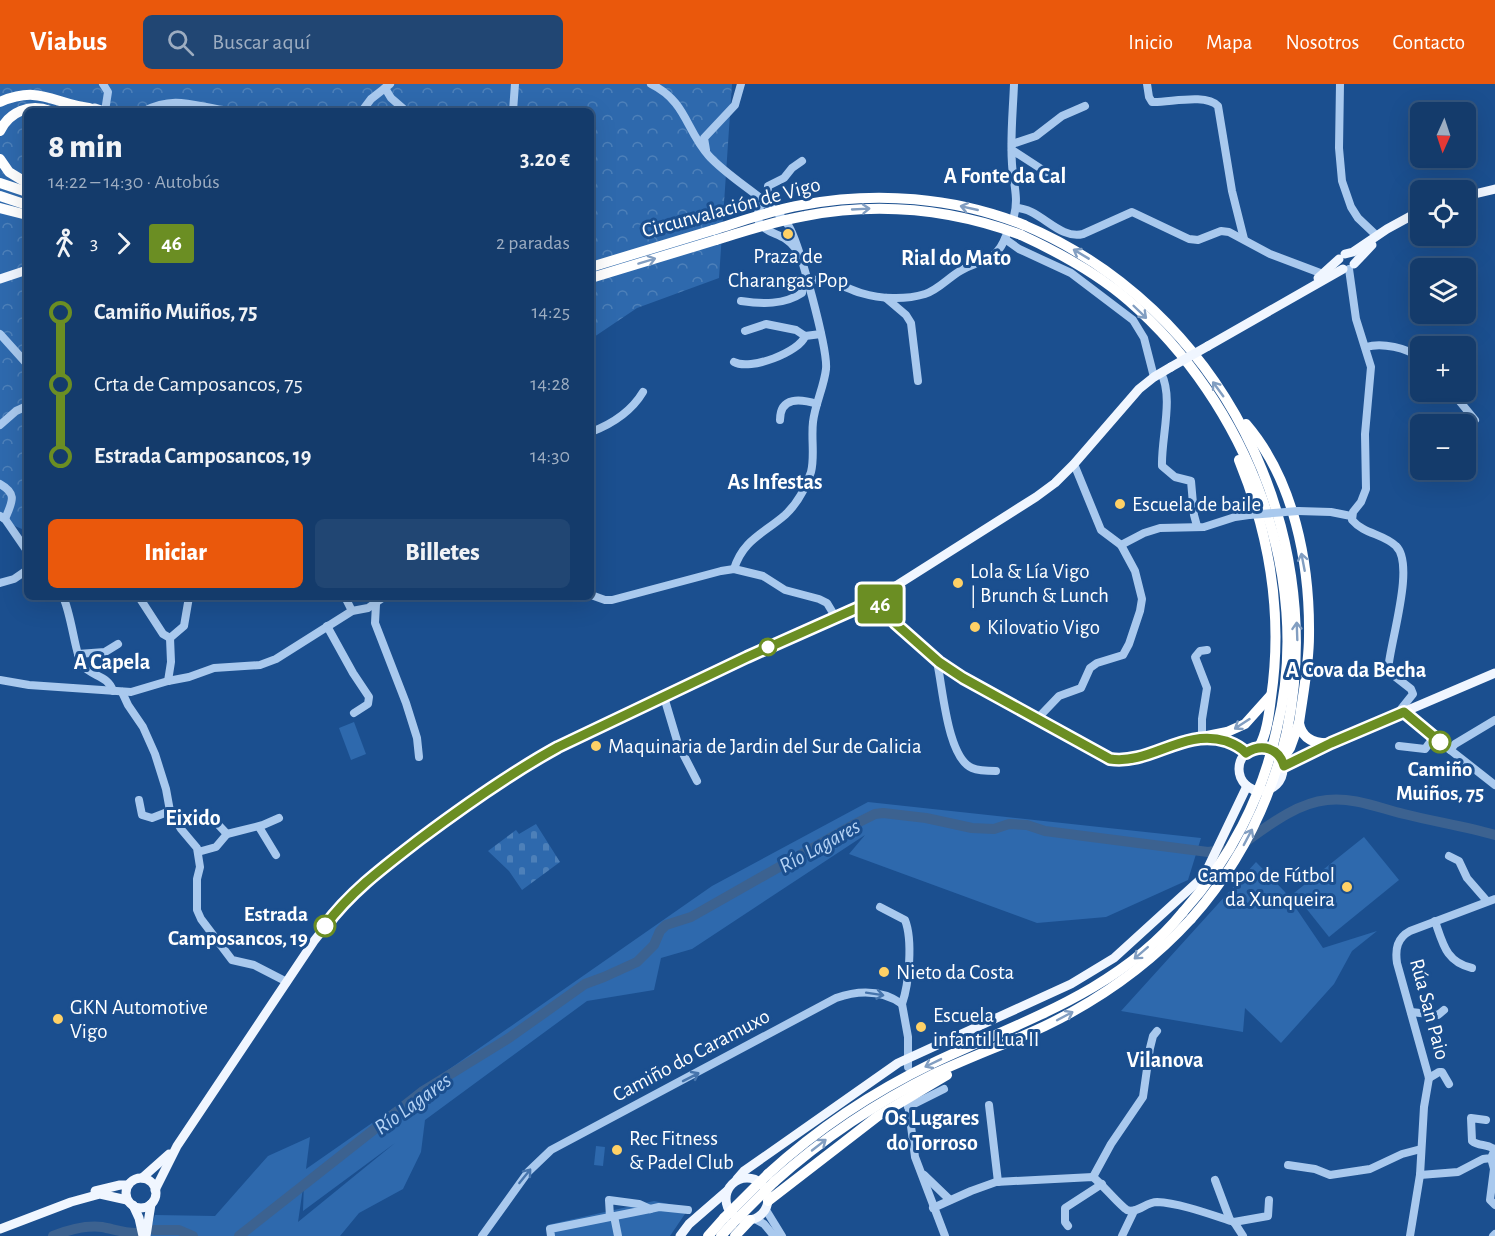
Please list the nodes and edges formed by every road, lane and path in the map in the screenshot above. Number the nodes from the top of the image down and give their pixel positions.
1 (103, 84) edge
2 (515, 84) edge
3 (651, 84) edge
4 (741, 84) edge
5 (1014, 84) edge
6 (1148, 84) edge
7 (1340, 84) edge
8 (387, 86) edge
9 (0, 102) edge
10 (1085, 106) dead end
11 (513, 107) edge
12 (80, 108) edge
13 (105, 108) edge
14 (150, 108) edge
15 (214, 108) edge
16 (364, 108) edge
17 (403, 108) edge
18 (24, 110) edge
19 (0, 131) edge
20 (1012, 147) junction
21 (707, 153) junction
22 (0, 159) edge
23 (802, 161) dead end
24 (1046, 172) dead end
25 (24, 181) edge
26 (0, 183) edge
27 (1495, 189) edge
28 (24, 191) edge
29 (1476, 194) edge
30 (0, 196) edge
31 (765, 203) junction
32 (24, 204) edge
33 (0, 208) edge
34 (24, 213) edge
35 (1410, 216) edge
36 (1400, 222) junction
37 (1023, 230) junction
38 (715, 235) junction
39 (1377, 236) junction
40 (1244, 239) junction
41 (798, 253) junction
42 (1342, 256) junction
43 (594, 266) edge
44 (1349, 267) junction
45 (24, 271) edge
46 (1321, 273) junction
47 (594, 278) edge
48 (0, 279) edge
49 (807, 281) junction
50 (1295, 296) junction
51 (886, 298) junction
52 (741, 301) dead end
53 (745, 331) dead end
54 (0, 334) edge
55 (821, 334) junction
56 (805, 336) junction
57 (1366, 347) junction
58 (1410, 352) edge
59 (24, 361) edge
60 (734, 362) dead end
61 (1157, 375) junction
62 (918, 381) dead end
63 (643, 392) dead end
64 (1210, 394) junction
65 (1460, 402) edge
66 (817, 404) junction
67 (24, 407) edge
68 (1232, 408) junction
69 (1470, 414) edge
70 (780, 420) dead end
71 (0, 424) edge
72 (594, 430) edge
73 (1074, 464) junction
74 (0, 484) edge
75 (1352, 516) junction
76 (2, 517) edge
77 (1197, 526) junction
78 (1120, 545) junction
79 (24, 546) edge
80 (734, 569) junction
81 (24, 572) edge
82 (0, 583) edge
83 (594, 596) edge
84 (878, 599) junction
85 (64, 600) edge
86 (141, 600) edge
87 (188, 600) edge
88 (346, 600) edge
89 (381, 600) edge
90 (376, 604) junction
91 (352, 611) junction
92 (836, 618) junction
93 (327, 626) junction
94 (170, 638) junction
95 (118, 644) dead end
96 (1207, 650) dead end
97 (78, 654) junction
98 (939, 662) junction
99 (1495, 673) edge
100 (0, 680) edge
101 (168, 681) junction
102 (118, 691) junction
103 (1272, 695) junction
104 (664, 696) junction
105 (1404, 712) junction
106 (354, 713) dead end
107 (1037, 719) junction
108 (1495, 720) edge
109 (1299, 723) junction
110 (1282, 730) junction
111 (1203, 737) junction
112 (1434, 737) junction
113 (1331, 743) junction
114 (1399, 746) dead end
115 (1259, 747) junction
116 (1450, 750) junction
117 (1246, 753) junction
118 (418, 757) dead end
119 (1283, 763) junction
120 (996, 771) dead end
121 (697, 781) dead end
122 (1495, 785) edge
123 (1247, 786) junction
124 (139, 800) dead end
125 (170, 811) junction
126 (211, 817) dead end
127 (279, 818) dead end
128 (259, 827) junction
129 (227, 834) junction
130 (198, 852) junction
131 (276, 855) dead end
132 (1449, 856) dead end
133 (1491, 900) edge
134 (880, 907) dead end
135 (1187, 916) junction
136 (1435, 921) junction
137 (1473, 968) dead end
138 (287, 982) junction
139 (902, 1004) junction
140 (1444, 1010) dead end
141 (1411, 1011) junction
142 (1157, 1031) dead end
143 (1019, 1038) junction
144 (908, 1062) junction
145 (1429, 1078) junction
146 (1449, 1084) dead end
147 (944, 1089) dead end
148 (989, 1105) dead end
149 (1486, 1120) dead end
150 (177, 1146) junction
151 (1421, 1149) junction
152 (1495, 1150) edge
153 (762, 1158) junction
154 (1491, 1158) junction
155 (1288, 1165) dead end
156 (924, 1175) dead end
157 (1420, 1175) junction
158 (1094, 1177) junction
159 (141, 1178) junction
160 (771, 1178) junction
161 (737, 1179) junction
162 (758, 1180) junction
163 (1215, 1180) dead end
164 (998, 1182) junction
165 (1102, 1184) junction
166 (128, 1185) junction
167 (155, 1190) junction
168 (727, 1191) junction
169 (950, 1200) junction
170 (1269, 1200) dead end
171 (130, 1203) junction
172 (151, 1203) junction
173 (726, 1203) junction
174 (767, 1205) junction
175 (1495, 1205) edge
176 (709, 1206) junction
177 (933, 1208) junction
178 (650, 1209) junction
179 (688, 1210) dead end
180 (1134, 1211) junction
181 (612, 1217) junction
182 (752, 1220) junction
183 (728, 1221) junction
184 (1232, 1221) junction
185 (0, 1222) edge
186 (1068, 1226) dead end
187 (0, 1229) edge
188 (145, 1232) edge
189 (482, 1236) edge
190 (551, 1236) edge
191 (618, 1236) edge
192 (680, 1236) edge
193 (708, 1236) edge
194 (722, 1236) edge
195 (735, 1236) edge
196 (774, 1236) edge
197 (782, 1236) edge
198 (945, 1236) edge
199 (1122, 1236) edge
200 (1243, 1236) edge
201 (1410, 1236) edge

1 - 13 street
2 - 11 street
3 - 21 street
4 - 21 street
5 - 20 street
6 - 40 street
7 - 39 street
8 - 16 street
8 - 17 street
9 - 12 highway
10 - 20 street
14 - 15 street
18 - 19 highway
20 - 24 street
20 - 40 street
21 - 31 street
22 - 25 highway
23 - 31 street
26 - 28 highway
27 - 29 main road
30 - 32 highway
31 - 41 street
31 - 41 street
33 - 34 highway
35 - 36 main road
36 - 39 main road
36 - 44 main road
37 - 38 highway, Circunvalación de Vigo, bridge
37 -> 64 highway, Circunvalación de Vigo
68 -> 37 highway, Circunvalación de Vigo
38 - 43 highway, Circunvalación de Vigo
47 -> 38 highway, Circunvalación de Vigo
39 - 42 main road
40 - 46 street
41 - 49 street
42 - 44 main road
42 - 44 main road
42 - 46 main road
44 - 50 main road
44 - 57 street
45 - 48 main road
46 - 50 main road
49 - 51 street
49 - 52 street
49 - 55 street
50 - 61 main road, bridge
51 - 61 street
51 - 62 street
53 - 56 street
54 - 59 street
55 - 56 street
55 - 66 street
56 - 60 street
57 - 58 street
57 - 75 street
61 - 73 main road
61 - 77 street
63 - 72 street
64 - 103 highway
64 - 110 highway, Circunvalación de Vigo
65 - 69 street
66 - 70 street
66 - 80 street
67 - 71 street
109 -> 68 highway
110 -> 68 highway, Circunvalación de Vigo
73 - 78 street
73 - 84 main road
74 - 76 street
75 - 77 street, bridge
75 - 105 street
76 - 79 street
77 - 78 street
78 - 107 street
80 - 83 street
80 - 92 street
81 - 82 street
84 - 92 main road
84 - 98 street
85 - 97 street
86 - 94 street
87 - 94 street
88 - 91 street
89 - 90 street
90 - 91 street
90 - 118 street
91 - 93 street
92 - 104 main road
93 - 101 street
93 - 106 street
94 - 101 street
95 - 97 street
96 - 111 street
97 - 102 street
98 - 107 street
98 - 120 street
99 - 105 main road
100 - 102 street
101 - 102 street
102 - 125 street
103 -> 111 highway
103 - 115 highway
104 - 121 street
104 - 138 main road
105 - 112 street
105 - 113 main road
107 - 111 street
108 - 116 street
109 - 113 highway
109 - 119 highway
110 - 135 highway, Circunvalación de Vigo, bridge
111 - 117 street
112 - 114 street
112 - 116 street
113 - 119 main road
115 - 117 main road
115 - 119 main road
116 - 122 street
117 - 123 main road
119 - 123 main road
123 - 144 main road
124 - 125 street
125 - 130 street
126 - 129 street
127 - 128 street
128 - 129 street
128 - 131 street
129 - 130 street
130 - 138 street
132 - 133 street, Rúa San Paio
133 - 136 street, Rúa San Paio
134 - 139 street
143 -> 135 highway, Circunvalación de Vigo
135 -> 160 highway, Circunvalación de Vigo
136 - 137 street
136 - 141 street, Rúa San Paio
138 - 150 main road
139 - 144 street
189 -> 139 street, Camiño do Caramuxo
140 - 141 street
141 - 145 street, Rúa San Paio
142 - 158 street
160 -> 143 highway, Circunvalación de Vigo
143 - 174 highway
144 - 153 main road
145 - 146 street
145 - 151 street, Rúa San Paio
147 - 177 street
148 - 164 street
149 - 152 street
150 - 159 main road
150 - 167 main road
151 - 155 street
151 - 157 street, Rúa San Paio
152 - 154 street
153 - 161 main road
153 - 162 main road
154 - 157 street
154 - 175 street
156 - 169 street
157 - 201 street, Rúa San Paio
158 - 164 street
158 - 165 street
159 - 166 main road
159 - 167 main road
160 - 183 highway, Circunvalación de Vigo, bridge
161 - 162 main road
161 - 168 main road
162 - 174 main road
163 - 184 street
164 - 169 street
165 - 180 street
165 - 186 street
166 - 171 main road
166 - 185 main road
167 - 172 main road
168 - 173 main road
168 - 176 main road
169 - 177 street
170 - 184 street
171 - 172 main road
171 - 187 main road
171 - 188 main road
172 - 188 main road
173 - 176 main road
173 - 182 main road
174 - 182 main road
174 - 197 street
176 - 192 main road
177 - 198 street
178 - 179 street
178 - 181 street
178 - 181 street
180 - 184 street
180 - 199 street
181 - 190 street
181 - 191 street
182 - 195 highway
182 - 196 street
183 - 193 highway, Circunvalación de Vigo
183 - 194 highway, Circunvalación de Vigo
184 - 200 street

